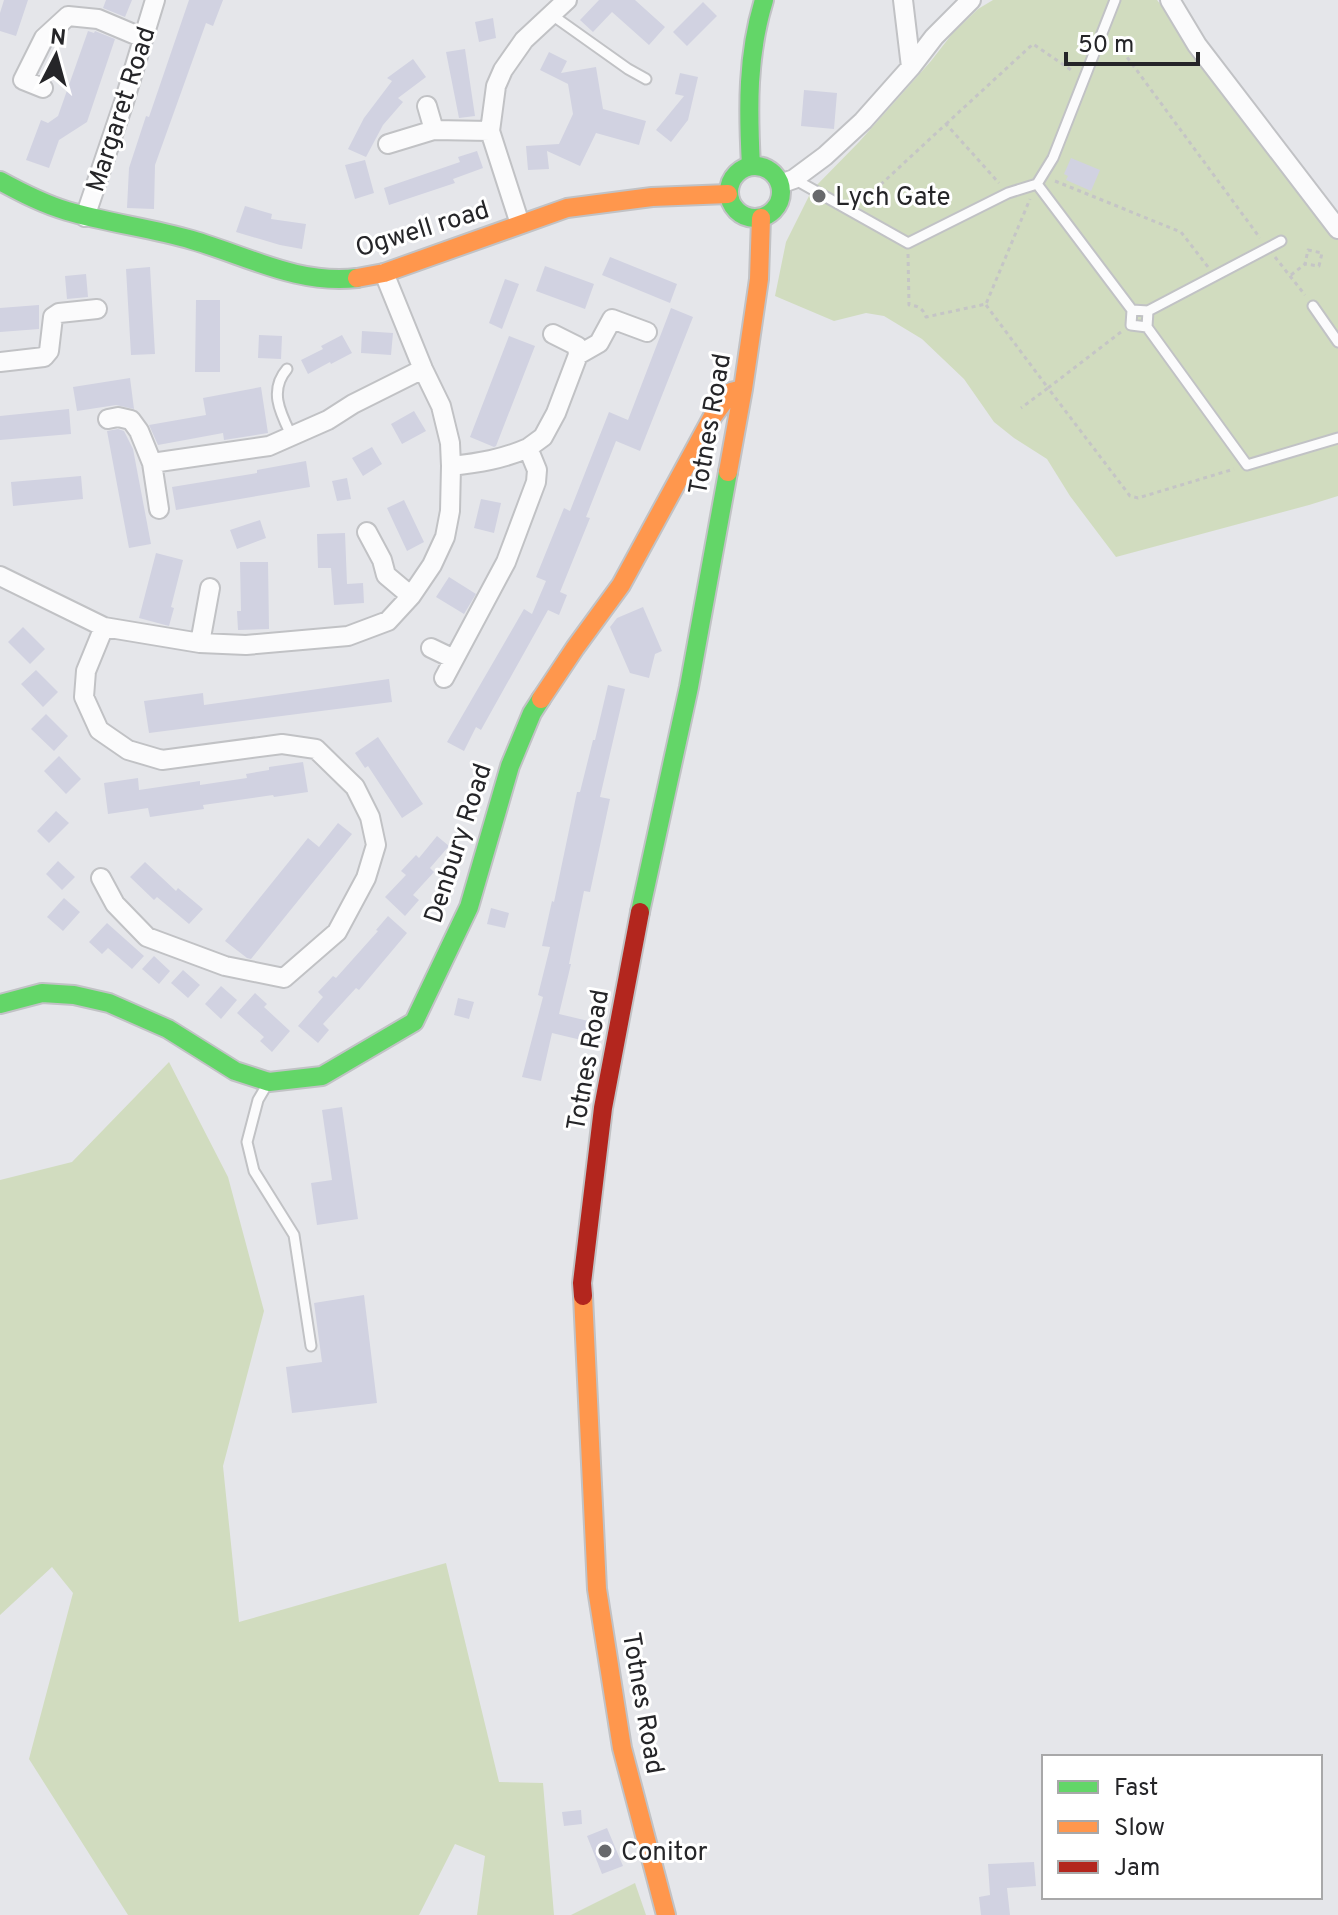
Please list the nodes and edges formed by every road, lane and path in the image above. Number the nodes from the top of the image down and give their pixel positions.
1 (155, 0) edge
2 (567, 0) edge
3 (764, 0) edge
4 (903, 0) edge
5 (971, 0) edge
6 (1115, 0) edge
7 (1170, 0) edge
8 (552, 15) junction
9 (1104, 25) junction
10 (143, 38) junction
11 (911, 67) junction
12 (1083, 78) junction
13 (646, 79) dead end
14 (43, 88) dead end
15 (427, 106) dead end
16 (946, 124) junction
17 (434, 130) junction
18 (490, 131) junction
19 (388, 144) dead end
20 (751, 166) junction
21 (0, 181) edge
22 (787, 182) junction
23 (1037, 184) junction
24 (1008, 193) junction
25 (728, 194) junction
26 (851, 212) junction
27 (85, 217) junction
28 (761, 218) junction
29 (520, 224) junction
30 (1338, 229) edge
31 (1281, 241) dead end
32 (908, 243) junction
33 (1268, 248) junction
34 (1305, 264) junction
35 (384, 273) junction
36 (1291, 275) junction
37 (1215, 276) junction
38 (986, 304) junction
39 (1313, 306) joint
40 (97, 309) dead end
41 (1132, 310) junction
42 (1148, 311) junction
43 (1131, 325) junction
44 (1147, 327) junction
45 (647, 332) dead end
46 (553, 334) dead end
47 (1338, 342) edge
48 (578, 355) junction
49 (0, 362) edge
50 (287, 369) dead end
51 (423, 369) junction
52 (1048, 388) junction
53 (743, 389) junction
54 (1021, 408) dead end
55 (108, 419) dead end
56 (292, 437) junction
57 (1338, 438) edge
58 (528, 448) junction
59 (152, 463) junction
60 (1247, 465) junction
61 (451, 466) junction
62 (159, 509) dead end
63 (367, 532) dead end
64 (0, 576) edge
65 (210, 588) dead end
66 (411, 596) junction
67 (104, 627) junction
68 (200, 643) junction
69 (431, 648) dead end
70 (454, 659) junction
71 (444, 678) dead end
72 (101, 878) dead end
73 (0, 1004) edge
74 (269, 1082) junction
75 (311, 1346) dead end
76 (666, 1915) edge

1 - 10 street, Margaret Road
2 - 8 street
3 - 20 main road
4 - 11 street
5 - 11 street
6 - 9 lane
7 - 30 street
8 - 13 lane
8 - 18 street
9 - 12 lane
9 - 33 path
10 - 14 street
10 - 27 street, Margaret Road
11 - 22 street
12 - 16 path
12 - 23 lane
15 - 17 street
16 - 24 path
16 - 26 path
17 - 18 street
17 - 19 street
18 - 29 street
20 - 22 main road
20 - 25 main road
21 - 27 main road, Ogwell road
22 - 26 lane
22 - 28 main road
23 - 24 lane
23 - 37 path
23 - 38 path
23 - 41 lane
24 - 32 lane
25 - 28 main road
25 - 29 main road, Ogwell road
26 - 32 lane
27 - 35 main road, Ogwell road
28 - 53 main road, Totnes Road
29 - 35 main road, Ogwell road
31 - 33 lane
32 - 38 path
33 - 36 path
33 - 37 lane
34 - 34 path
34 - 36 path
35 - 51 street
36 - 39 path
37 - 42 lane
38 - 52 path
39 - 47 lane
40 - 49 street
41 - 42 lane
41 - 43 lane
42 - 44 lane
43 - 44 lane
43 - 52 path
44 - 60 lane
45 - 48 street
46 - 48 street
48 - 58 street
50 - 56 lane
51 - 56 street
51 - 61 street
52 - 54 path
52 - 60 path
53 - 74 main road, Denbury Road
53 - 76 main road, Totnes Road
55 - 59 street
56 - 59 street
57 - 60 lane
58 - 61 street
58 - 70 street
59 - 62 street
61 - 66 street
63 - 66 street
64 - 67 street
65 - 68 street
66 - 68 street
67 - 68 street
67 - 72 street
69 - 70 street
70 - 71 street
73 - 74 main road, Denbury Road
74 - 75 lane

